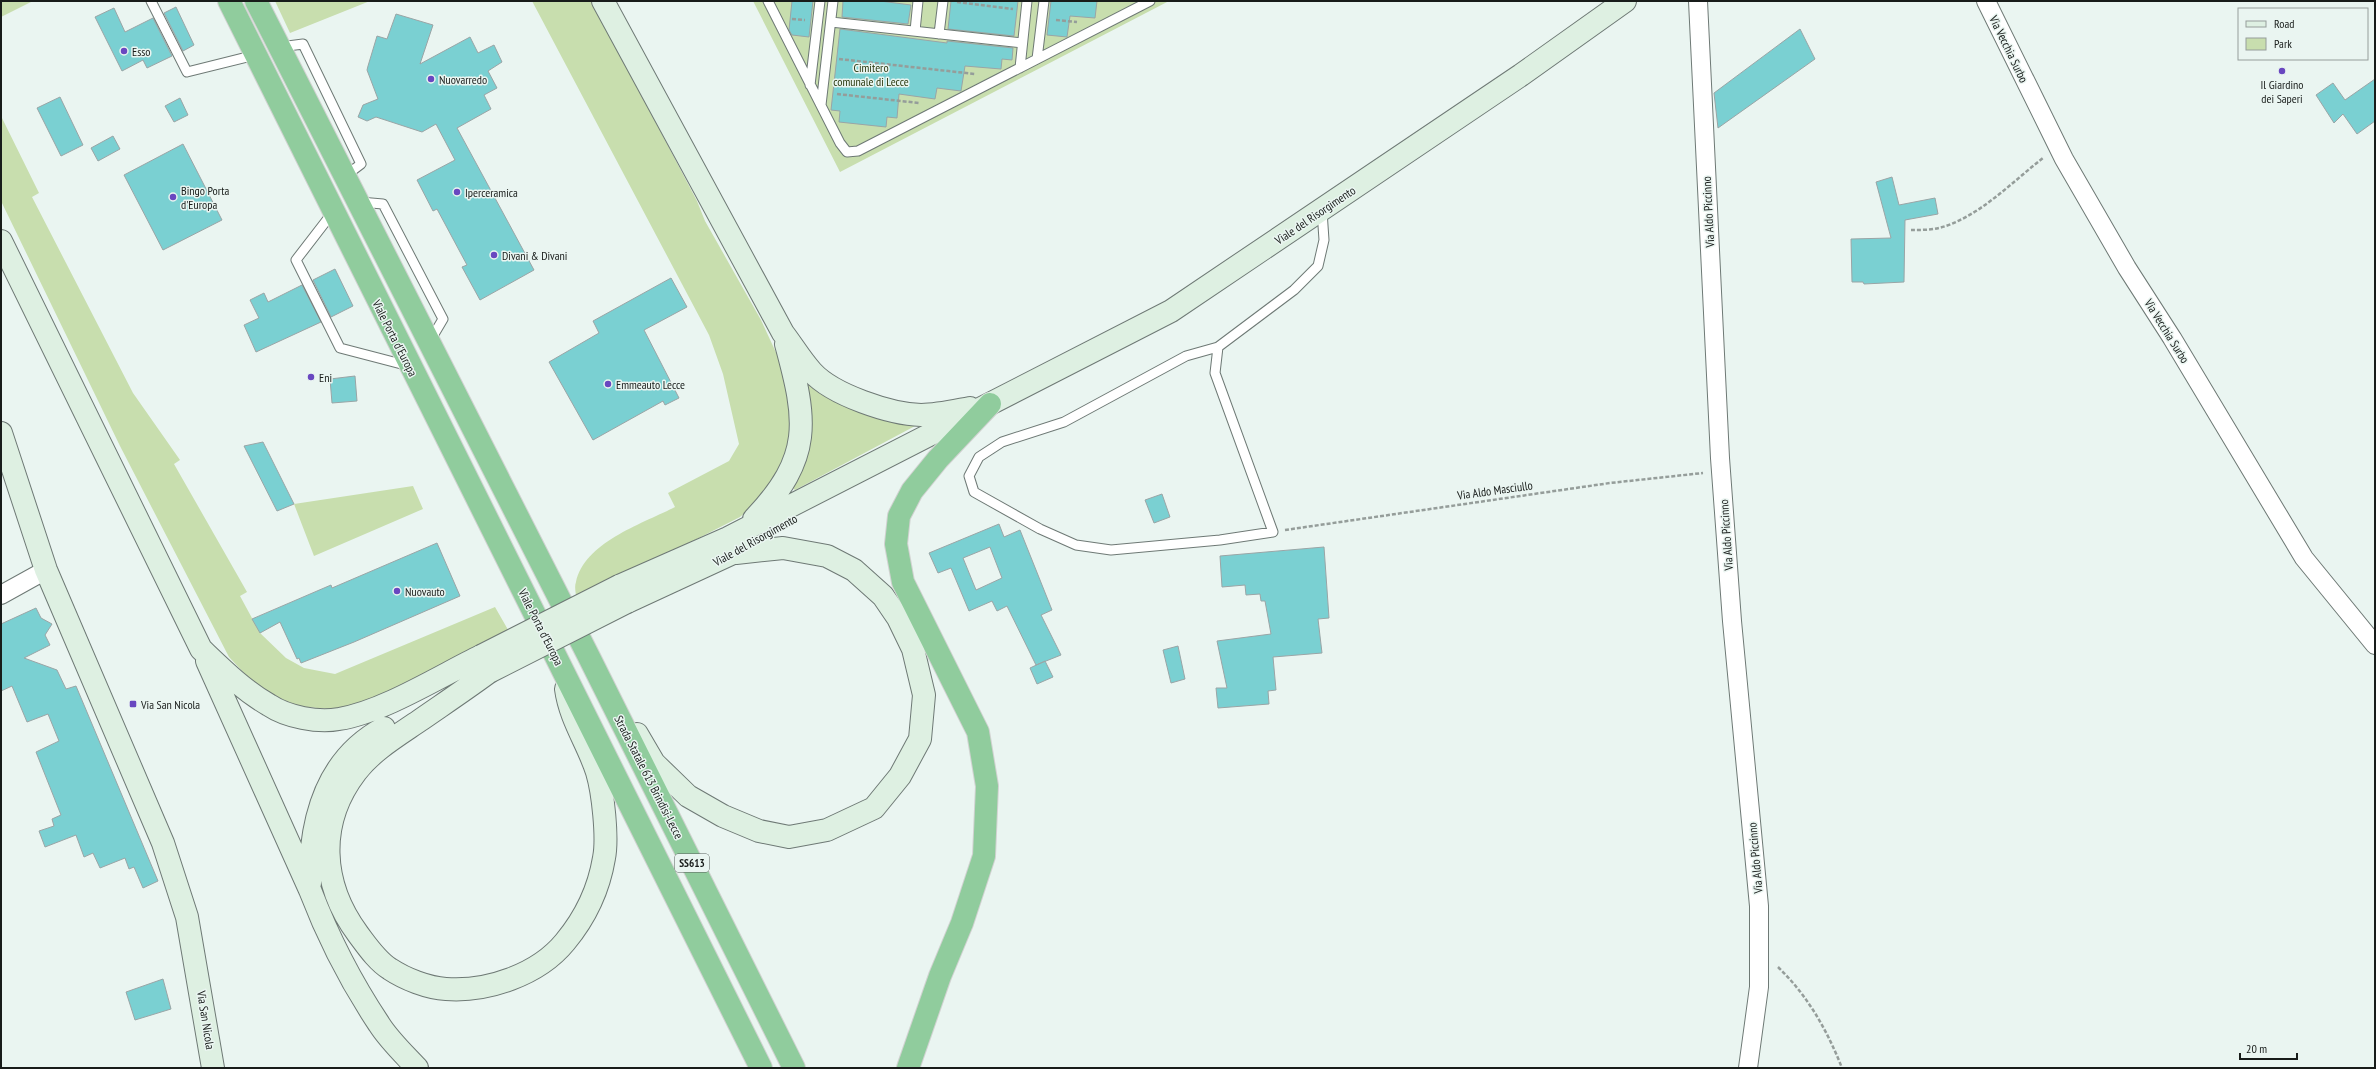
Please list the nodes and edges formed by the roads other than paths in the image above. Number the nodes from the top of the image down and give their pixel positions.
1 (151, 1) edge
2 (229, 1) edge
3 (256, 1) edge
4 (603, 1) edge
5 (768, 1) edge
6 (820, 1) edge
7 (833, 1) edge
8 (918, 1) edge
9 (942, 1) edge
10 (1026, 1) edge
11 (1044, 1) edge
12 (1150, 1) edge
13 (1625, 1) edge
14 (1698, 1) edge
15 (1986, 1) edge
16 (831, 22) junction
17 (915, 31) junction
18 (939, 34) junction
19 (1022, 43) junction
20 (255, 55) junction
21 (1037, 59) junction
22 (1020, 68) junction
23 (810, 85) junction
24 (821, 106) junction
25 (1322, 210) junction
26 (333, 212) junction
27 (1, 241) edge
28 (783, 333) junction
29 (1218, 347) junction
30 (410, 367) junction
31 (990, 404) junction
32 (1, 433) edge
33 (732, 546) junction
34 (46, 570) junction
35 (1, 595) edge
36 (2375, 645) edge
37 (201, 649) junction
38 (590, 657) junction
39 (485, 664) junction
40 (564, 674) junction
41 (310, 890) junction
42 (213, 1068) edge
43 (417, 1068) edge
44 (761, 1068) edge
45 (794, 1068) edge
46 (908, 1068) edge
47 (1748, 1068) edge

1 - 20 lane
2 - 20 highway, Viale Porta d'Europa
3 - 38 highway
4 - 28 main road
5 - 23 lane
6 - 23 lane
7 - 16 lane
8 - 17 lane
9 - 18 lane
10 - 19 lane
11 - 21 lane
12 - 21 lane
13 - 25 main road, Viale del Risorgimento
14 - 47 street, Via Aldo Piccinno
15 - 36 street, Via Vecchia Surbo
16 - 17 lane
16 - 24 lane
17 - 18 lane
18 - 19 lane
19 - 22 lane
20 - 26 highway, Viale Porta d'Europa
21 - 22 lane
22 - 24 lane
23 - 24 lane
25 - 29 lane
25 - 31 main road, Viale del Risorgimento
26 - 30 highway, Viale Porta d'Europa
26 - 30 lane
27 - 37 main road
28 - 31 main road
28 - 33 main road
29 - 29 lane
30 - 40 highway, Viale Porta d'Europa
31 - 33 main road, Viale del Risorgimento
31 - 46 highway
32 - 34 main road, Via San Nicola
33 - 38 main road
33 - 39 main road, Viale del Risorgimento, bridge
34 - 35 street
34 - 42 main road, Via San Nicola
37 - 39 main road
37 - 41 main road
38 - 45 highway, Strada Statale 613 Brindisi-Lecce / SS613
39 - 40 main road
39 - 41 main road
40 - 44 highway, SS613
41 - 43 main road

